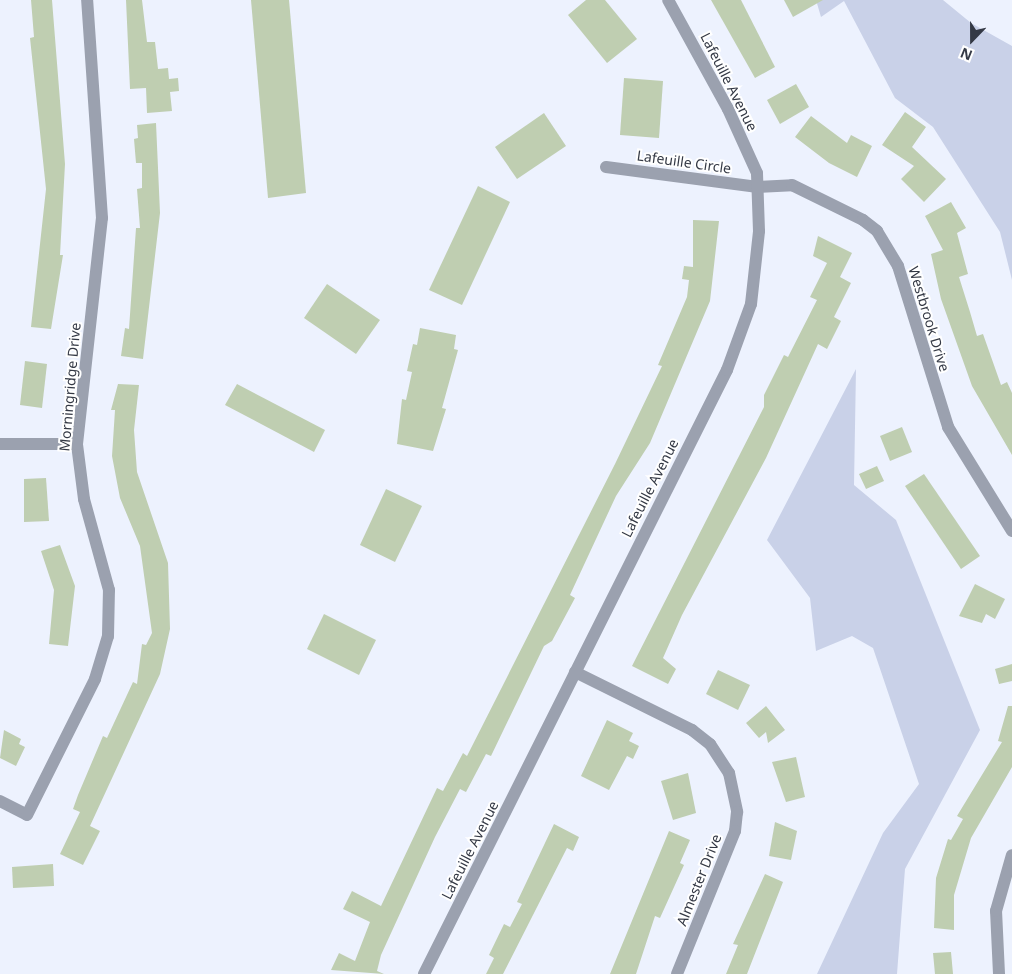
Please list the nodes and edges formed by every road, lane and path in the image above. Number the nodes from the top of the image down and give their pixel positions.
1 (88, 0) edge
2 (668, 0) edge
3 (606, 167) dead end
4 (758, 187) junction
5 (0, 444) edge
6 (77, 444) junction
7 (1012, 531) edge
8 (575, 672) junction
9 (0, 801) edge
10 (1012, 855) edge
11 (424, 974) edge
12 (677, 974) edge
13 (999, 974) edge

1 - 6 street, Morningridge Drive
2 - 4 street, Lafeuille Avenue
3 - 4 street, Lafeuille Circle
4 - 7 street, Westbrook Drive
4 - 8 street, Lafeuille Avenue
5 - 6 street
6 - 9 street, Morningridge Drive
8 - 11 street, Lafeuille Avenue
8 - 12 street, Almester Drive
10 - 13 street

